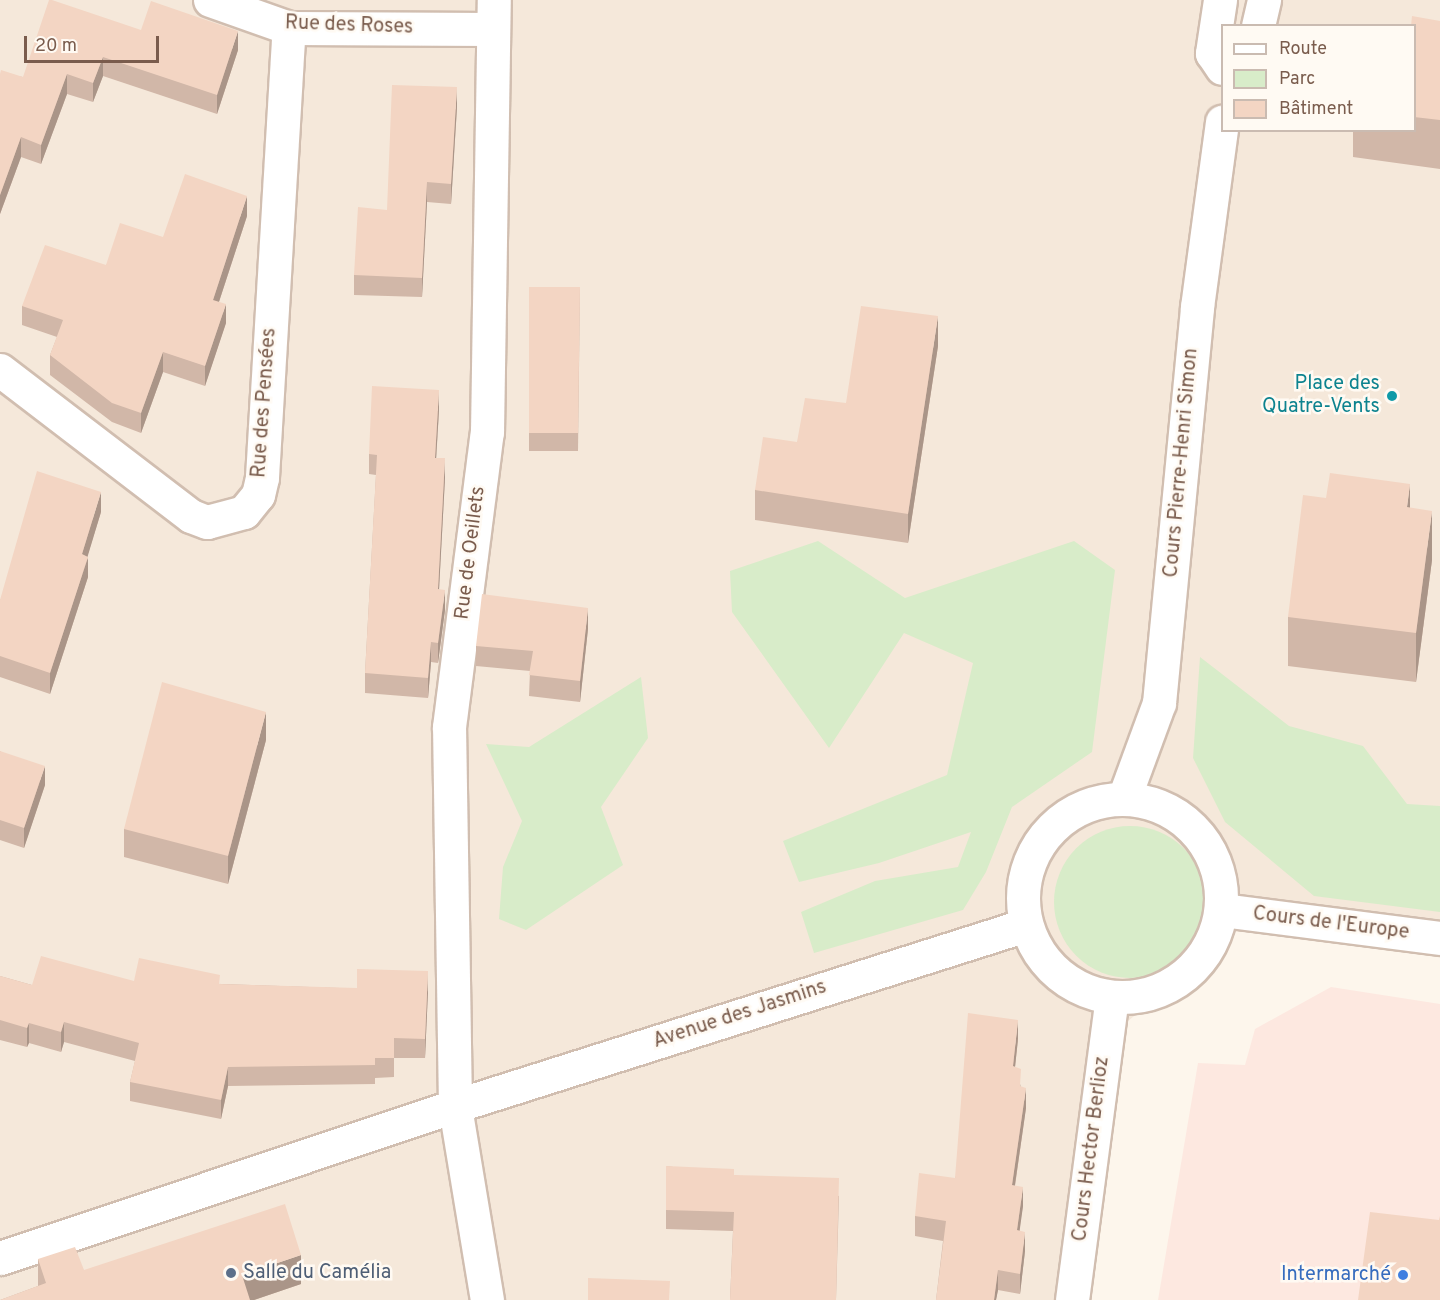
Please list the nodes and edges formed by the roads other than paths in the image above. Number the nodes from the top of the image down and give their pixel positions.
1 (210, 0) edge
2 (1220, 0) edge
3 (1264, 0) edge
4 (493, 14) edge
5 (1258, 24) edge
6 (289, 28) junction
7 (1221, 66) edge
8 (1221, 129) edge
9 (0, 370) edge
10 (1124, 798) junction
11 (1222, 910) junction
12 (1026, 925) junction
13 (1440, 938) edge
14 (1112, 998) junction
15 (456, 1106) junction
16 (0, 1258) edge
17 (487, 1300) edge
18 (1072, 1300) edge

1 - 6 street, Rue des Roses
2 - 7 street
3 - 5 street
4 - 6 street, Rue des Roses
4 - 15 street, Rue de Oeillets
6 - 9 street, Rue des Pensées
8 - 10 street, Cours Pierre-Henri Simon
10 - 11 street
10 - 12 street
11 - 13 street, Cours de l'Europe
11 - 14 street
12 - 14 street
12 - 15 street, Avenue des Jasmins
14 - 18 street, Cours Hector Berlioz
15 - 16 street, Avenue des Jasmins
15 - 17 street, Rue de Oeillets

